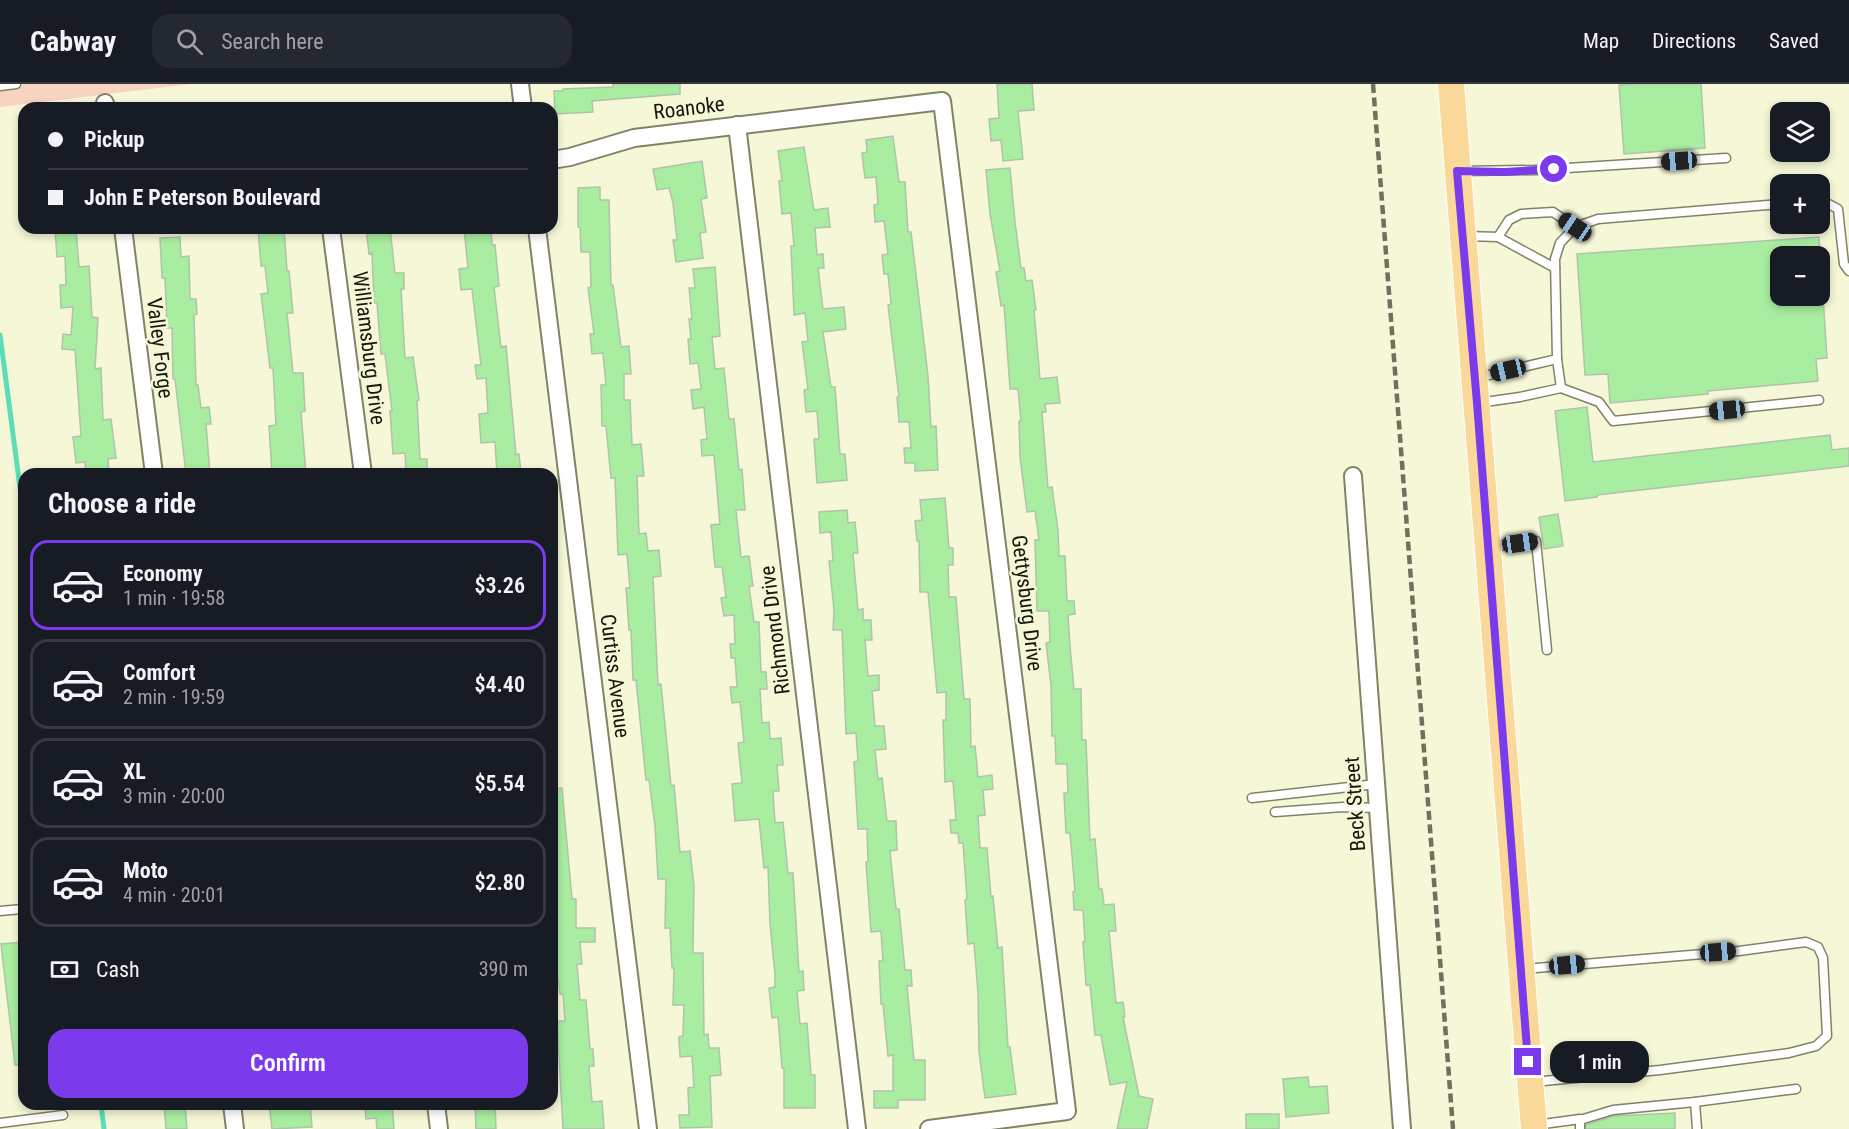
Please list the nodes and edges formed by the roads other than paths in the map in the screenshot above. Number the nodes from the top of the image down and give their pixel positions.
1 (16, 84) edge
2 (519, 84) edge
3 (1450, 84) edge
4 (0, 86) edge
5 (942, 101) joint
6 (521, 102) edge
7 (736, 125) junction
8 (1726, 158) dead end
9 (558, 159) edge
10 (1457, 171) junction
11 (1830, 204) edge
12 (1770, 205) edge
13 (1575, 227) junction
14 (124, 234) edge
15 (332, 234) edge
16 (538, 234) edge
17 (1462, 237) junction
18 (1498, 237) junction
19 (1556, 268) junction
20 (1849, 271) edge
21 (1557, 359) junction
22 (1475, 378) junction
23 (1561, 388) junction
24 (1819, 400) dead end
25 (1477, 403) junction
26 (153, 468) edge
27 (362, 468) edge
28 (1353, 476) dead end
29 (1489, 547) junction
30 (1547, 650) dead end
31 (1376, 784) junction
32 (1252, 798) dead end
33 (1378, 808) junction
34 (1275, 812) dead end
35 (18, 909) edge
36 (0, 911) edge
37 (1521, 969) junction
38 (1530, 1082) junction
39 (1796, 1089) dead end
40 (1695, 1102) junction
41 (233, 1110) edge
42 (437, 1110) edge
43 (63, 1115) dead end
44 (0, 1123) edge
45 (1580, 1124) edge
46 (1534, 1127) edge
47 (235, 1129) edge
48 (439, 1129) edge
49 (648, 1129) edge
50 (857, 1129) edge
51 (929, 1129) edge
52 (1402, 1129) edge
53 (1697, 1129) edge

1 - 4 lane
2 - 6 street
3 - 10 main road
5 - 7 street, Roanoke
5 - 51 street, Gettysburg Drive
7 - 9 street, Roanoke
7 - 50 street, Richmond Drive
8 - 10 lane
10 - 17 main road
11 - 20 lane
12 - 13 lane
13 - 18 lane
13 - 19 lane
14 - 26 street, Valley Forge
15 - 27 street, Williamsburg Drive
16 - 49 street, Curtiss Avenue
17 - 18 lane
17 - 22 main road
18 - 19 lane
19 - 21 lane
21 - 22 lane
21 - 23 lane
22 - 25 main road
23 - 24 lane
23 - 25 lane
25 - 29 main road
28 - 31 street, Beck Street
29 - 30 lane
29 - 37 main road
31 - 32 lane
31 - 33 street, Beck Street
33 - 34 lane
33 - 52 street, Beck Street
35 - 36 lane
37 - 38 main road
37 - 38 lane
38 - 46 main road
39 - 40 lane
40 - 45 lane
40 - 53 lane
41 - 47 street
42 - 48 street
43 - 44 lane
45 - 46 lane

